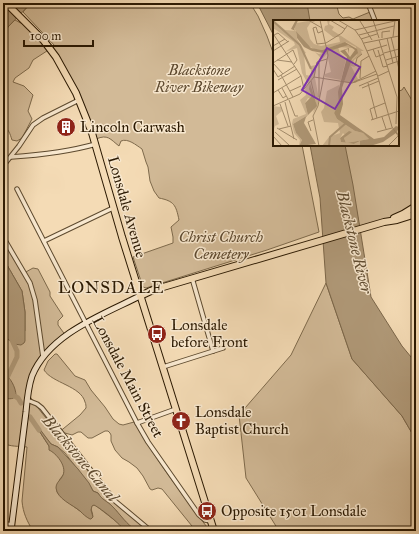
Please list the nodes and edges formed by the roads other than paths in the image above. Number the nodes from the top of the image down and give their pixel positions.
1 (6, 3) edge
2 (368, 3) edge
3 (375, 20) edge
4 (79, 100) junction
5 (96, 144) junction
6 (11, 157) junction
7 (3, 166) edge
8 (18, 189) dead end
9 (416, 206) edge
10 (113, 208) junction
11 (416, 214) edge
12 (384, 222) junction
13 (3, 237) edge
14 (44, 241) junction
15 (192, 278) junction
16 (140, 296) junction
17 (86, 323) junction
18 (223, 348) dead end
19 (213, 351) junction
20 (43, 357) junction
21 (162, 367) junction
22 (27, 400) junction
23 (176, 409) junction
24 (137, 423) junction
25 (211, 521) junction
26 (3, 524) edge
27 (11, 528) edge
28 (151, 531) edge
29 (214, 531) edge

1 - 4 main road, Lonsdale Avenue
2 - 3 street
4 - 5 main road, Lonsdale Avenue
4 - 6 street
5 - 6 street
5 - 10 main road, Lonsdale Avenue
6 - 7 street
8 - 14 street, Lonsdale Main Street
9 - 12 main road
10 - 14 street
10 - 16 main road, Lonsdale Avenue
11 - 12 main road
12 - 15 main road
13 - 20 street
14 - 17 street, Lonsdale Main Street
15 - 16 main road
15 - 19 street
16 - 17 main road
16 - 21 main road, Lonsdale Avenue
17 - 20 main road
17 - 24 street, Lonsdale Main Street
18 - 19 street
19 - 21 street
20 - 22 main road
21 - 23 main road, Lonsdale Avenue
22 - 27 main road
22 - 28 street
23 - 24 street
23 - 25 main road, Lonsdale Avenue
24 - 25 street, Lonsdale Main Street
25 - 29 main road, Lonsdale Avenue
26 - 27 street

